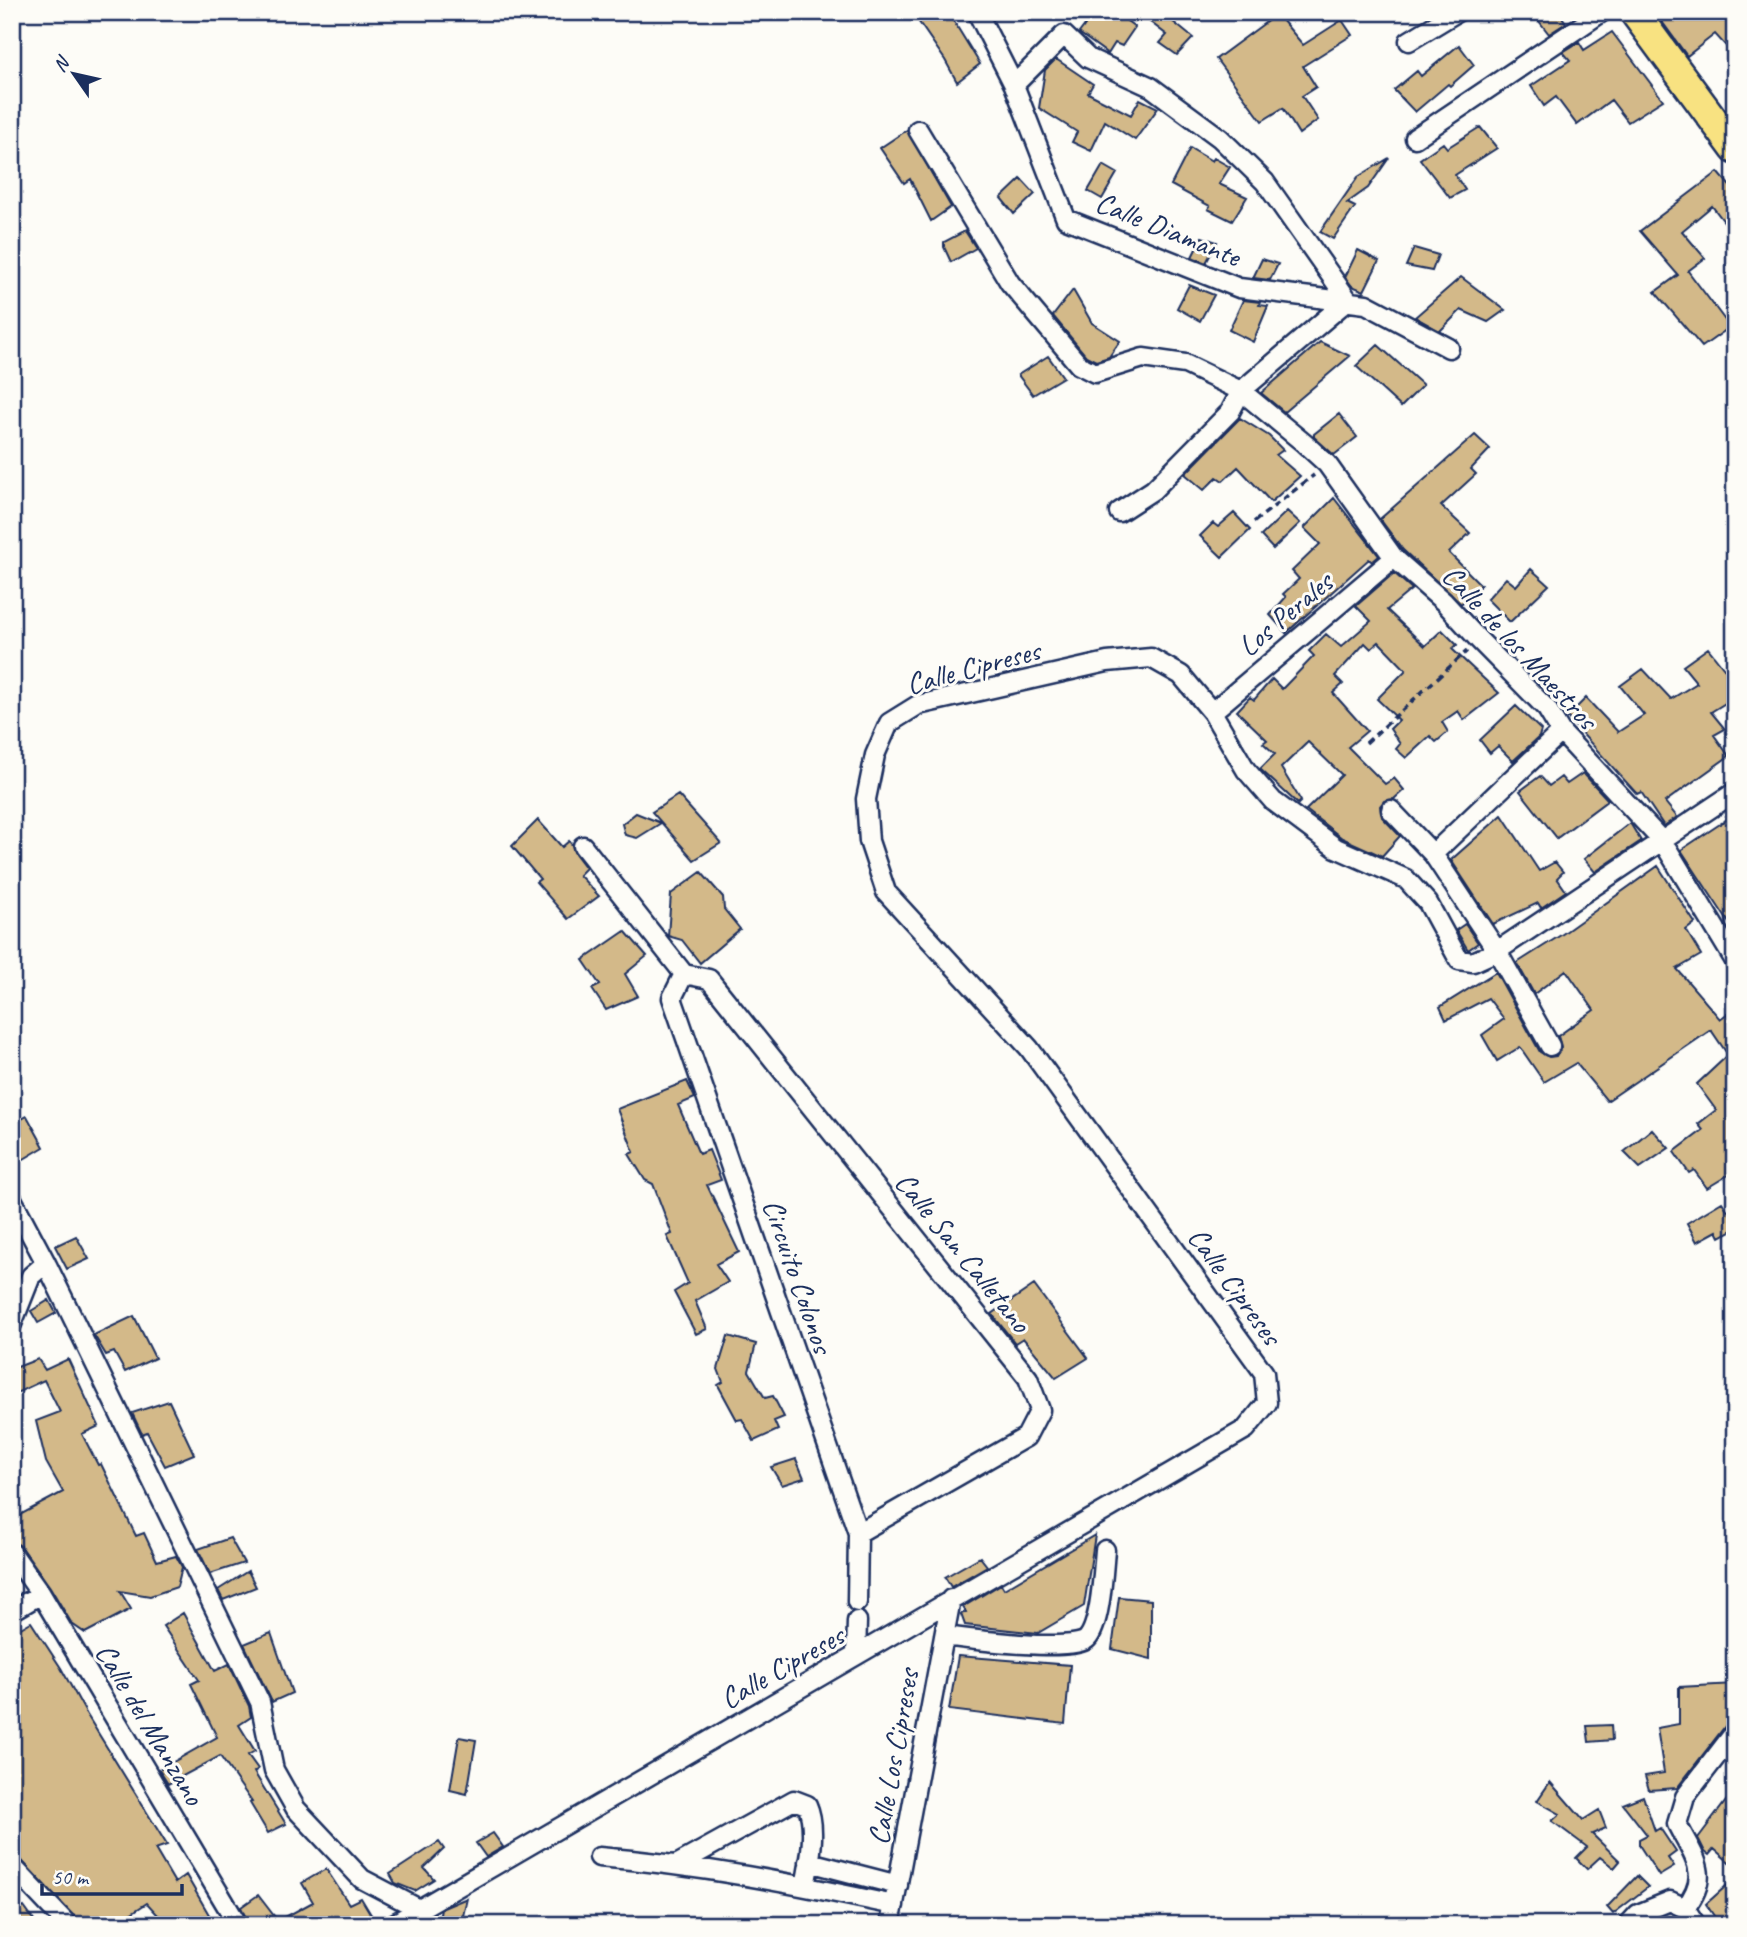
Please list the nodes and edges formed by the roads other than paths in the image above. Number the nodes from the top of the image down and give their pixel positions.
1 (977, 12) edge
2 (1457, 12) edge
3 (1602, 12) edge
4 (1634, 12) edge
5 (1409, 41) dead end
6 (1014, 85) junction
7 (918, 130) dead end
8 (1415, 138) dead end
9 (1735, 149) edge
10 (1348, 300) junction
11 (1449, 348) dead end
12 (1241, 391) junction
13 (1119, 512) dead end
14 (1394, 558) junction
15 (1212, 712) junction
16 (1561, 732) junction
17 (1735, 792) edge
18 (1391, 810) dead end
19 (1662, 842) junction
20 (583, 846) dead end
21 (1433, 854) junction
22 (1497, 951) junction
23 (1735, 961) edge
24 (684, 974) junction
25 (1550, 1045) dead end
26 (12, 1199) edge
27 (46, 1263) junction
28 (12, 1324) edge
29 (858, 1533) junction
30 (1105, 1550) dead end
31 (12, 1553) edge
32 (41, 1594) junction
33 (951, 1599) junction
34 (857, 1602) dead end
35 (12, 1611) edge
36 (857, 1621) dead end
37 (944, 1636) junction
38 (856, 1656) junction
39 (1735, 1732) edge
40 (599, 1857) dead end
41 (810, 1862) junction
42 (678, 1864) junction
43 (14, 1871) edge
44 (898, 1885) junction
45 (805, 1886) junction
46 (894, 1905) junction
47 (1678, 1905) junction
48 (421, 1910) junction
49 (68, 1925) edge
50 (238, 1925) edge
51 (392, 1925) edge
52 (890, 1925) edge
53 (1628, 1925) edge
54 (1696, 1925) edge

1 - 6 street, Calle Diamante
2 - 5 street
3 - 8 street
4 - 9 main road
6 - 10 street, Calle Diamante
6 - 10 street
7 - 12 street, Calle de los Maestros
10 - 11 street, Calle Diamante
10 - 12 street
12 - 13 street
12 - 14 street, Calle de los Maestros
14 - 15 street, Los Perales
14 - 16 street, Calle de los Maestros
15 - 22 street, Calle Cipreses
15 - 33 street, Calle Cipreses
16 - 19 street, Calle de los Maestros
16 - 21 street
17 - 19 street
18 - 21 street
19 - 22 street
19 - 23 street, Calle de los Maestros
20 - 24 street
21 - 22 street
22 - 25 street
24 - 29 street, Circuito Colonos
24 - 29 street, Calle San Calletano
26 - 27 street
27 - 28 street
27 - 48 street
29 - 34 street, Circuito Colonos
30 - 37 street
31 - 32 street, Calle del Manzano
32 - 35 street
32 - 50 street, Calle del Manzano
33 - 37 street, Calle Los Cipreses
33 - 38 street, Calle Cipreses
36 - 38 street
37 - 44 street, Calle Los Cipreses
38 - 48 street, Calle Cipreses
39 - 47 street
40 - 42 street
41 - 42 street
41 - 44 street
41 - 45 street
42 - 45 street
43 - 49 street
44 - 46 street, Calle Los Cipreses
45 - 46 street
46 - 52 street, Calle Los Cipreses
47 - 53 street
47 - 54 street
48 - 51 street, Calle Cipreses

